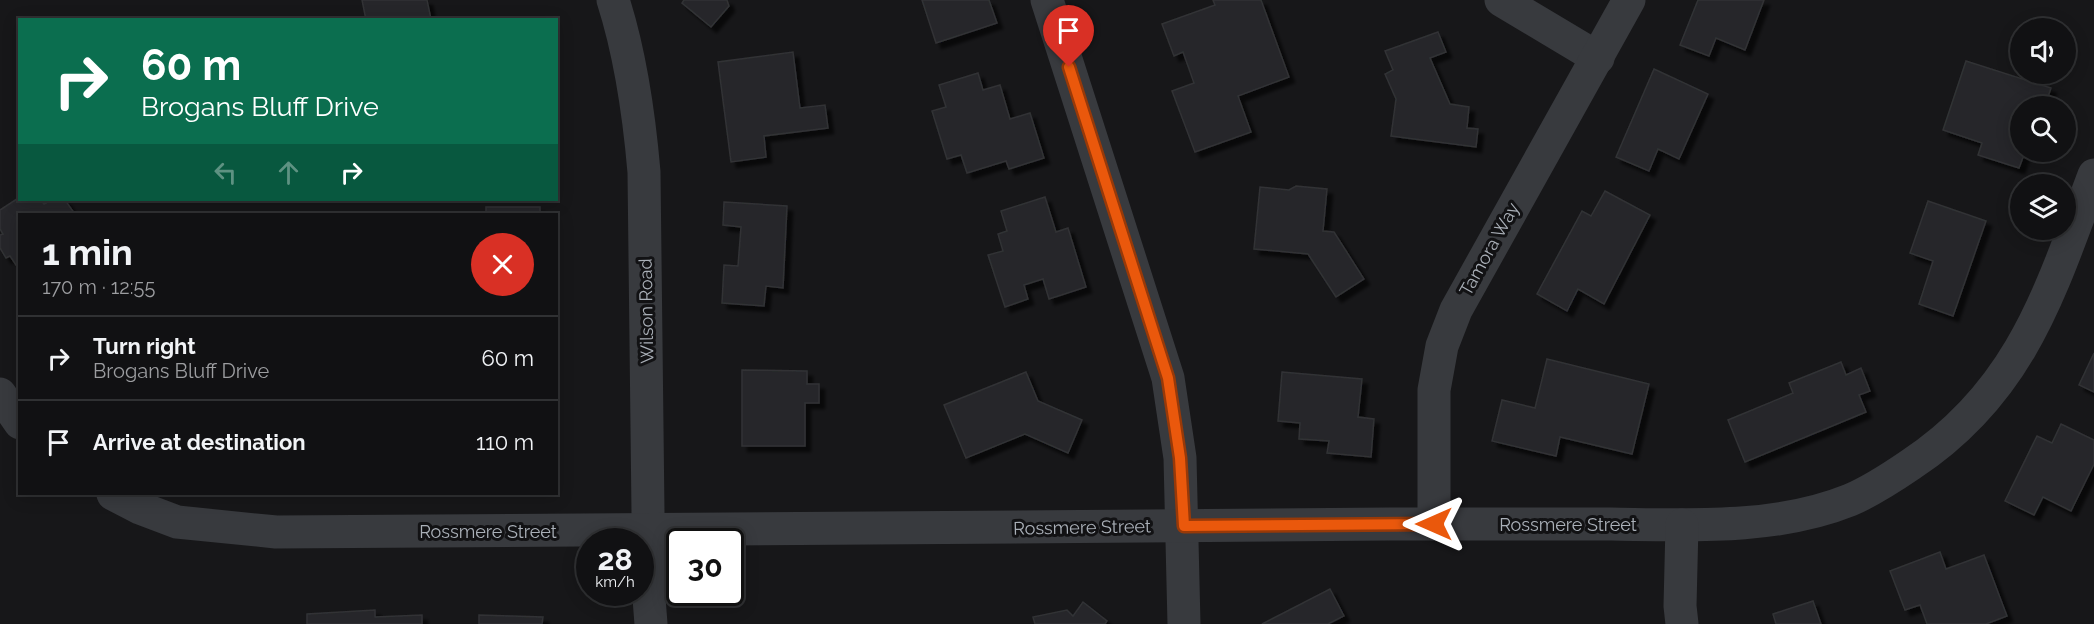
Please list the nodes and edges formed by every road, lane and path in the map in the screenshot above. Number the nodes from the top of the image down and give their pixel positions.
1 (613, 0) edge
2 (1047, 0) edge
3 (1501, 0) edge
4 (1629, 0) edge
5 (1598, 58) junction
6 (2094, 175) edge
7 (0, 394) edge
8 (12, 426) edge
9 (115, 495) edge
10 (1434, 524) junction
11 (1682, 525) junction
12 (1184, 526) junction
13 (650, 528) edge
14 (576, 530) edge
15 (654, 530) edge
16 (650, 606) edge
17 (651, 624) edge
18 (1184, 624) edge
19 (1682, 624) edge

1 - 13 street, Wilson Road
2 - 12 street
3 - 5 street
4 - 5 street, Tamora Way
5 - 10 street, Tamora Way
6 - 11 street, Rossmere Street
7 - 8 street
9 - 14 street, Rossmere Street
10 - 11 street, Rossmere Street
10 - 12 street, Rossmere Street
11 - 19 street
12 - 15 street, Rossmere Street
12 - 18 street
16 - 17 street, Wilson Road

